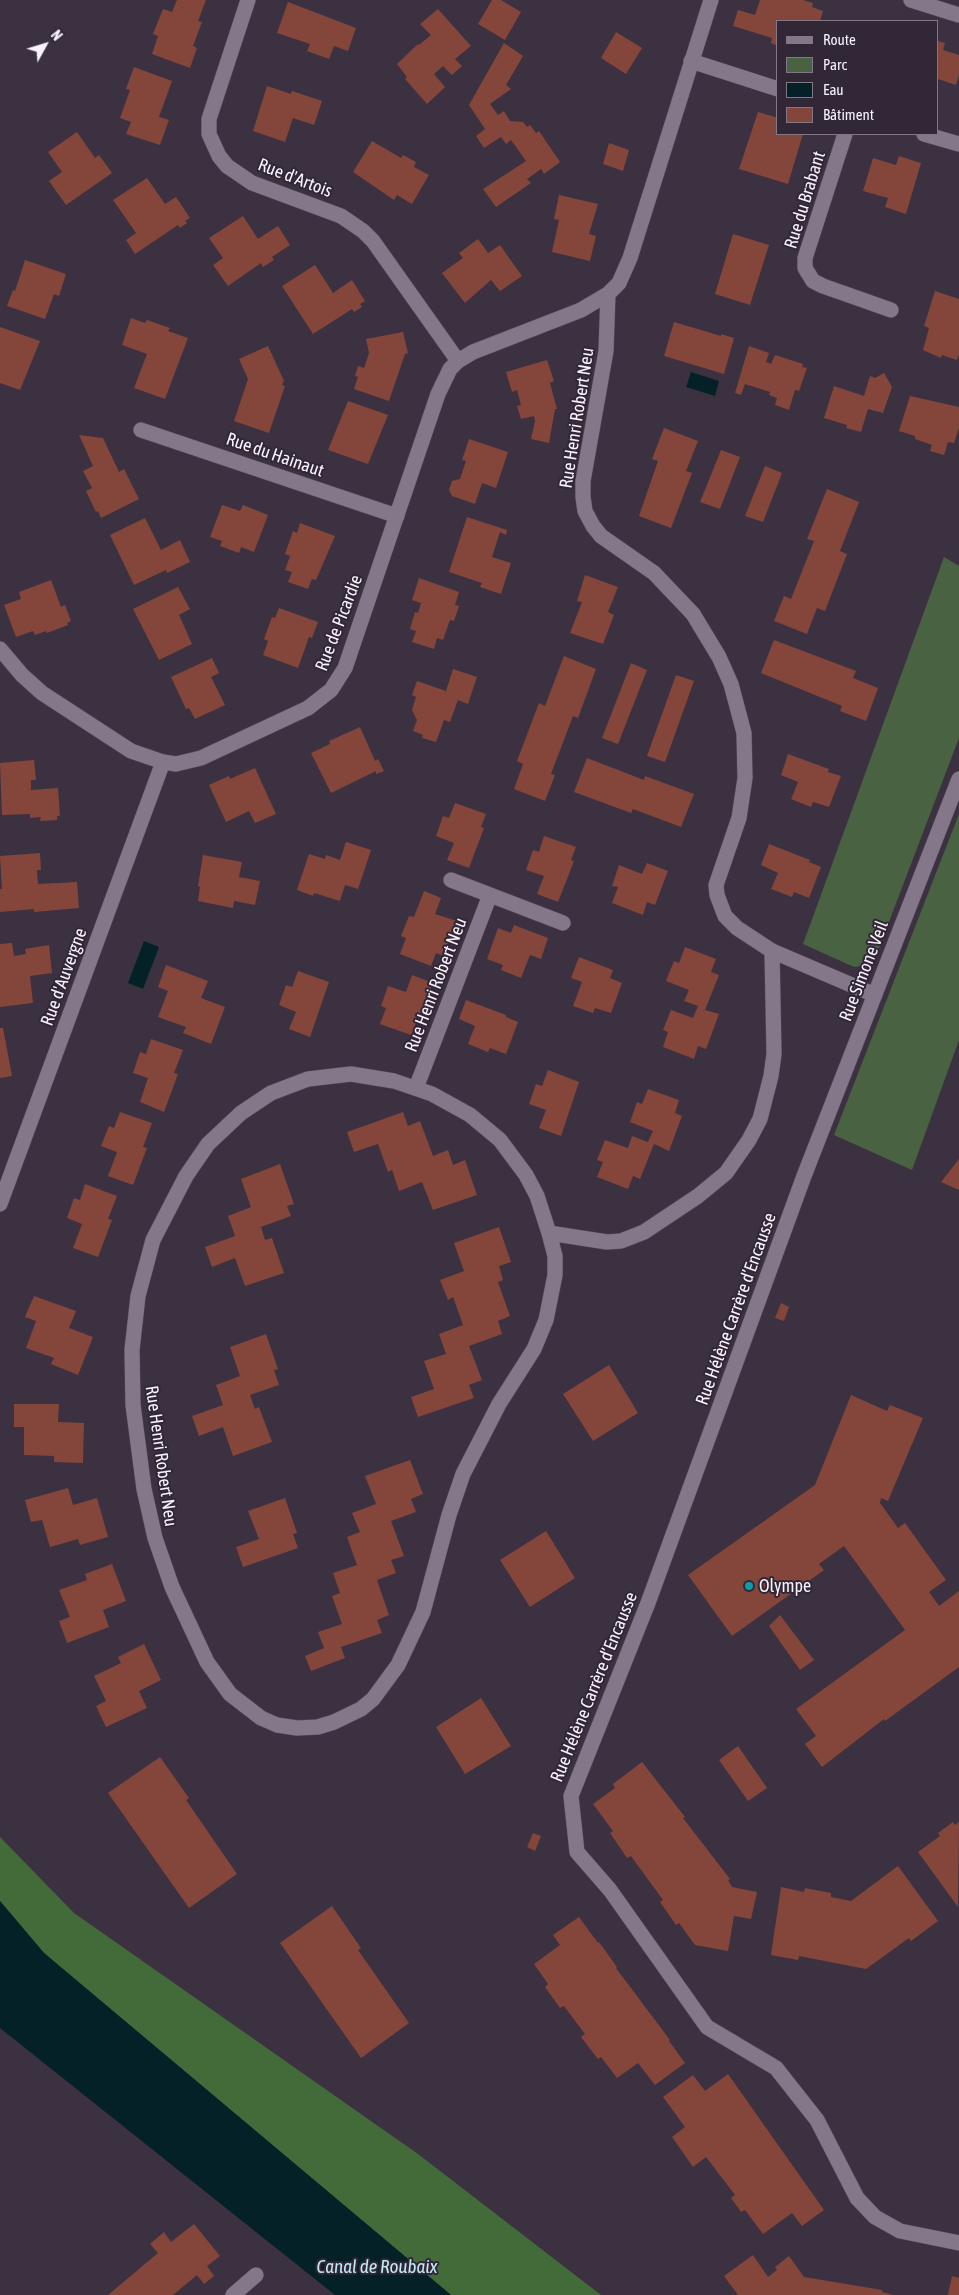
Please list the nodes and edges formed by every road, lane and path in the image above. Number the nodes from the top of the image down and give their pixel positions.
1 (248, 0) edge
2 (711, 0) edge
3 (911, 0) edge
4 (959, 15) edge
5 (691, 61) junction
6 (776, 88) edge
7 (844, 135) edge
8 (928, 135) edge
9 (959, 144) edge
10 (608, 294) junction
11 (891, 310) dead end
12 (458, 361) junction
13 (141, 430) dead end
14 (397, 516) junction
15 (0, 649) edge
16 (163, 762) junction
17 (959, 779) edge
18 (451, 880) dead end
19 (490, 895) junction
20 (563, 923) dead end
21 (772, 951) junction
22 (875, 995) junction
23 (416, 1088) junction
24 (804, 1176) joint
25 (0, 1204) edge
26 (550, 1233) junction
27 (959, 2243) edge
28 (256, 2276) dead end
29 (233, 2295) edge

1 - 12 street, Rue d'Artois
2 - 5 street
3 - 4 street
5 - 6 street
5 - 10 street
7 - 11 street, Rue du Brabant
8 - 9 street
10 - 12 street, Rue de Picardie
10 - 21 street, Rue Henri Robert Neu
12 - 14 street, Rue de Picardie
13 - 14 street, Rue du Hainaut
14 - 16 street, Rue de Picardie
15 - 16 street, Rue de Picardie
16 - 25 street, Rue d'Auvergne
17 - 22 street, Rue Simone Veil
18 - 19 street
19 - 20 street
19 - 23 street, Rue Henri Robert Neu
21 - 22 street, Rue Henri Robert Neu
21 - 26 street
22 - 24 street, Rue Simone Veil
23 - 26 street, Rue Henri Robert Neu
23 - 26 street, Rue Henri Robert Neu
24 - 27 street, Rue Hélène Carrère d’Encausse
28 - 29 street

